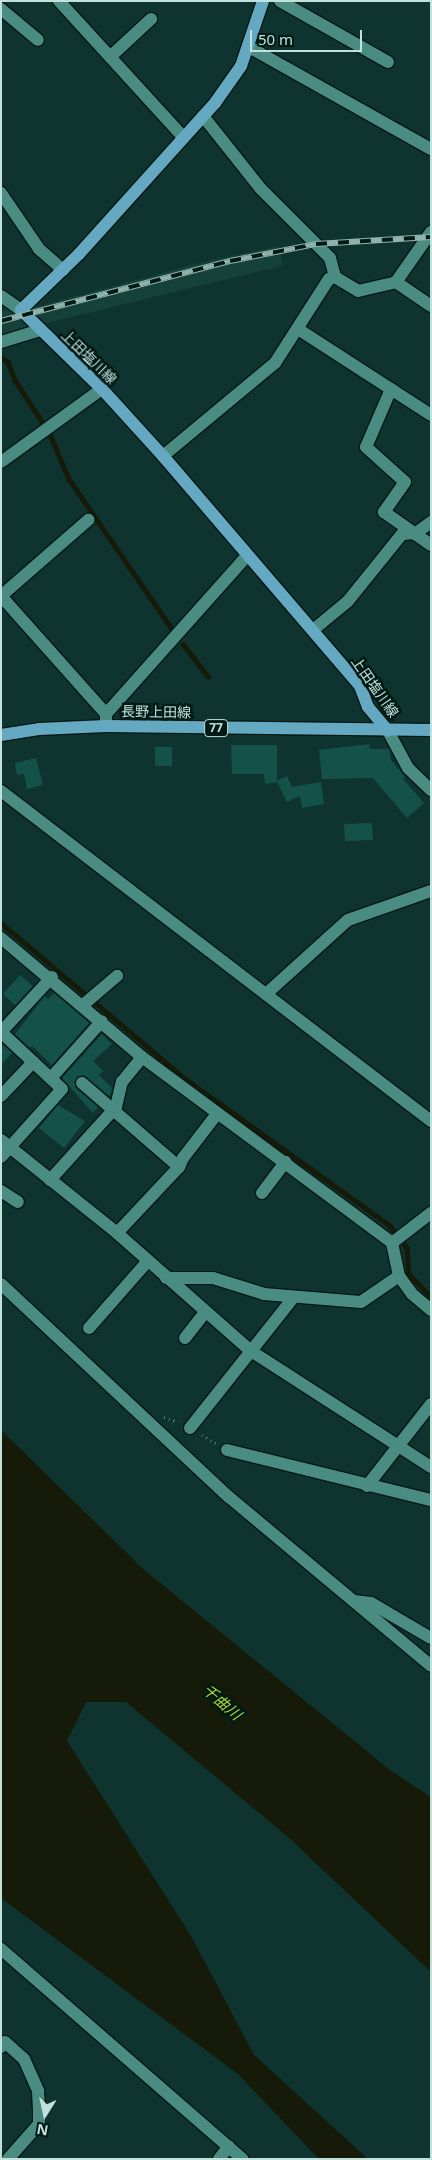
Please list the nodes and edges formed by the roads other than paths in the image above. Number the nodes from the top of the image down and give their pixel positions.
1 (59, 1) edge
2 (263, 1) edge
3 (280, 1) edge
4 (1, 9) edge
5 (151, 19) dead end
6 (38, 40) dead end
7 (249, 47) junction
8 (110, 57) junction
9 (388, 62) dead end
10 (203, 116) junction
11 (184, 138) junction
12 (431, 149) edge
13 (1, 193) edge
14 (431, 232) edge
15 (63, 270) junction
16 (335, 277) junction
17 (396, 282) junction
18 (1, 296) edge
19 (431, 306) edge
20 (21, 310) junction
21 (298, 329) junction
22 (40, 330) junction
23 (1, 342) edge
24 (102, 389) junction
25 (390, 389) junction
26 (431, 415) edge
27 (163, 456) junction
28 (1, 462) edge
29 (88, 520) dead end
30 (431, 522) edge
31 (416, 533) junction
32 (431, 545) edge
33 (247, 556) junction
34 (1, 596) edge
35 (313, 630) junction
36 (106, 720) junction
37 (431, 730) edge
38 (388, 731) junction
39 (1, 735) edge
40 (431, 790) edge
41 (1, 791) edge
42 (431, 891) edge
43 (4, 945) edge
44 (117, 976) dead end
45 (52, 977) junction
46 (266, 994) junction
47 (83, 1005) junction
48 (102, 1021) junction
49 (1, 1032) edge
50 (142, 1057) junction
51 (33, 1062) junction
52 (51, 1078) junction
53 (82, 1083) dead end
54 (1, 1096) edge
55 (113, 1110) junction
56 (217, 1114) junction
57 (431, 1121) edge
58 (4, 1148) edge
59 (286, 1162) junction
60 (179, 1167) junction
61 (50, 1180) junction
62 (1, 1191) edge
63 (262, 1193) dead end
64 (18, 1202) dead end
65 (431, 1213) edge
66 (117, 1233) junction
67 (392, 1242) junction
68 (147, 1262) junction
69 (399, 1276) junction
70 (166, 1278) junction
71 (1, 1284) edge
72 (294, 1297) junction
73 (431, 1310) edge
74 (205, 1312) junction
75 (89, 1328) dead end
76 (185, 1338) dead end
77 (251, 1351) junction
78 (431, 1404) edge
79 (190, 1428) dead end
80 (397, 1445) junction
81 (227, 1450) dead end
82 (431, 1467) edge
83 (367, 1486) junction
84 (431, 1500) edge
85 (354, 1601) junction
86 (431, 1638) edge
87 (431, 1666) edge
88 (1, 1949) edge
89 (1, 2047) edge
90 (229, 2146) junction
91 (8, 2159) edge
92 (219, 2159) edge
93 (243, 2159) edge

1 - 8 street
2 - 7 main road
3 - 9 street
4 - 6 street
5 - 8 street
7 - 10 main road
7 - 12 street
8 - 11 street
10 - 11 main road
10 - 16 street
11 - 15 main road
13 - 15 street
14 - 17 street
15 - 20 main road
16 - 17 street
16 - 21 street
17 - 19 street
18 - 20 street
20 - 22 main road, 上田塩川線
21 - 25 street
21 - 27 street
22 - 23 street
22 - 24 main road, 上田塩川線
24 - 27 main road, 上田塩川線
24 - 28 street
25 - 26 street
25 - 31 street
27 - 33 main road, 上田塩川線
29 - 34 street
30 - 31 street
31 - 32 street
31 - 35 street
33 - 35 main road, 上田塩川線
33 - 36 street
34 - 36 street
35 - 38 main road, 上田塩川線
36 - 38 main road, 長野上田線 / 77
36 - 39 main road, 長野上田線 / 77
37 - 38 main road, 長野上田線 / 77
38 - 40 street
41 - 46 street
42 - 46 street
43 - 45 street
44 - 47 street
45 - 47 street
45 - 49 street
46 - 57 street
47 - 48 street
48 - 50 street
48 - 52 street
49 - 51 street
50 - 55 street
50 - 56 street
51 - 52 street
51 - 54 street
52 - 58 street
53 - 55 street
55 - 60 street
55 - 61 street
56 - 59 street
56 - 60 street
58 - 61 street
59 - 63 street
59 - 67 street
60 - 66 street
61 - 66 street
62 - 64 street
65 - 67 street
66 - 68 street
67 - 69 street
68 - 70 street
68 - 75 street
69 - 72 street
69 - 73 street
70 - 72 street
70 - 74 street
71 - 85 street
72 - 77 street
74 - 76 street
74 - 77 street
77 - 79 street
77 - 80 street
78 - 80 street
80 - 82 street
80 - 83 street
81 - 83 street
83 - 84 street
85 - 86 street
85 - 87 street
88 - 90 street
89 - 91 street
90 - 92 street
90 - 93 street

